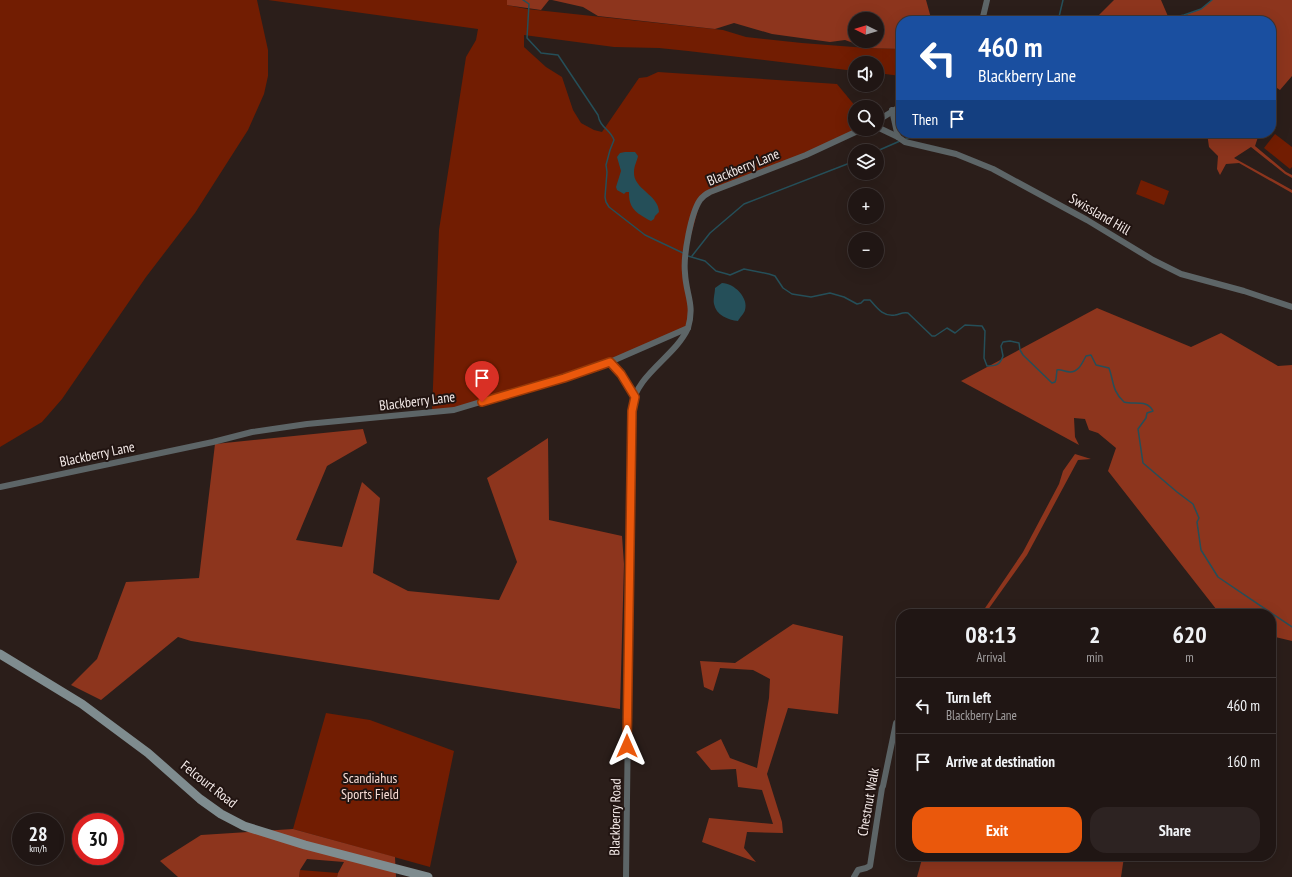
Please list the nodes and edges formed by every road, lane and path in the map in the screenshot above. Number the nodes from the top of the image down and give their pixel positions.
1 (987, 0) edge
2 (983, 16) edge
3 (896, 108) edge
4 (892, 110) junction
5 (884, 116) edge
6 (896, 128) edge
7 (884, 130) edge
8 (848, 136) edge
9 (896, 136) edge
10 (899, 138) edge
11 (1292, 307) edge
12 (688, 328) junction
13 (610, 362) junction
14 (635, 397) junction
15 (0, 487) edge
16 (0, 654) edge
17 (896, 723) dead end
18 (428, 877) edge
19 (626, 877) edge
20 (854, 877) edge

1 - 2 street
3 - 4 street
4 - 5 street
4 - 6 street
7 - 9 street, Swissland Hill
8 - 12 street, Blackberry Lane
10 - 11 street, Swissland Hill
12 - 13 street, Blackberry Lane
12 - 14 street, Blackberry Road
13 - 14 street
13 - 15 street, Blackberry Lane
14 - 19 street, Blackberry Road
16 - 18 street, Felcourt Road
17 - 20 street, Chestnut Walk

